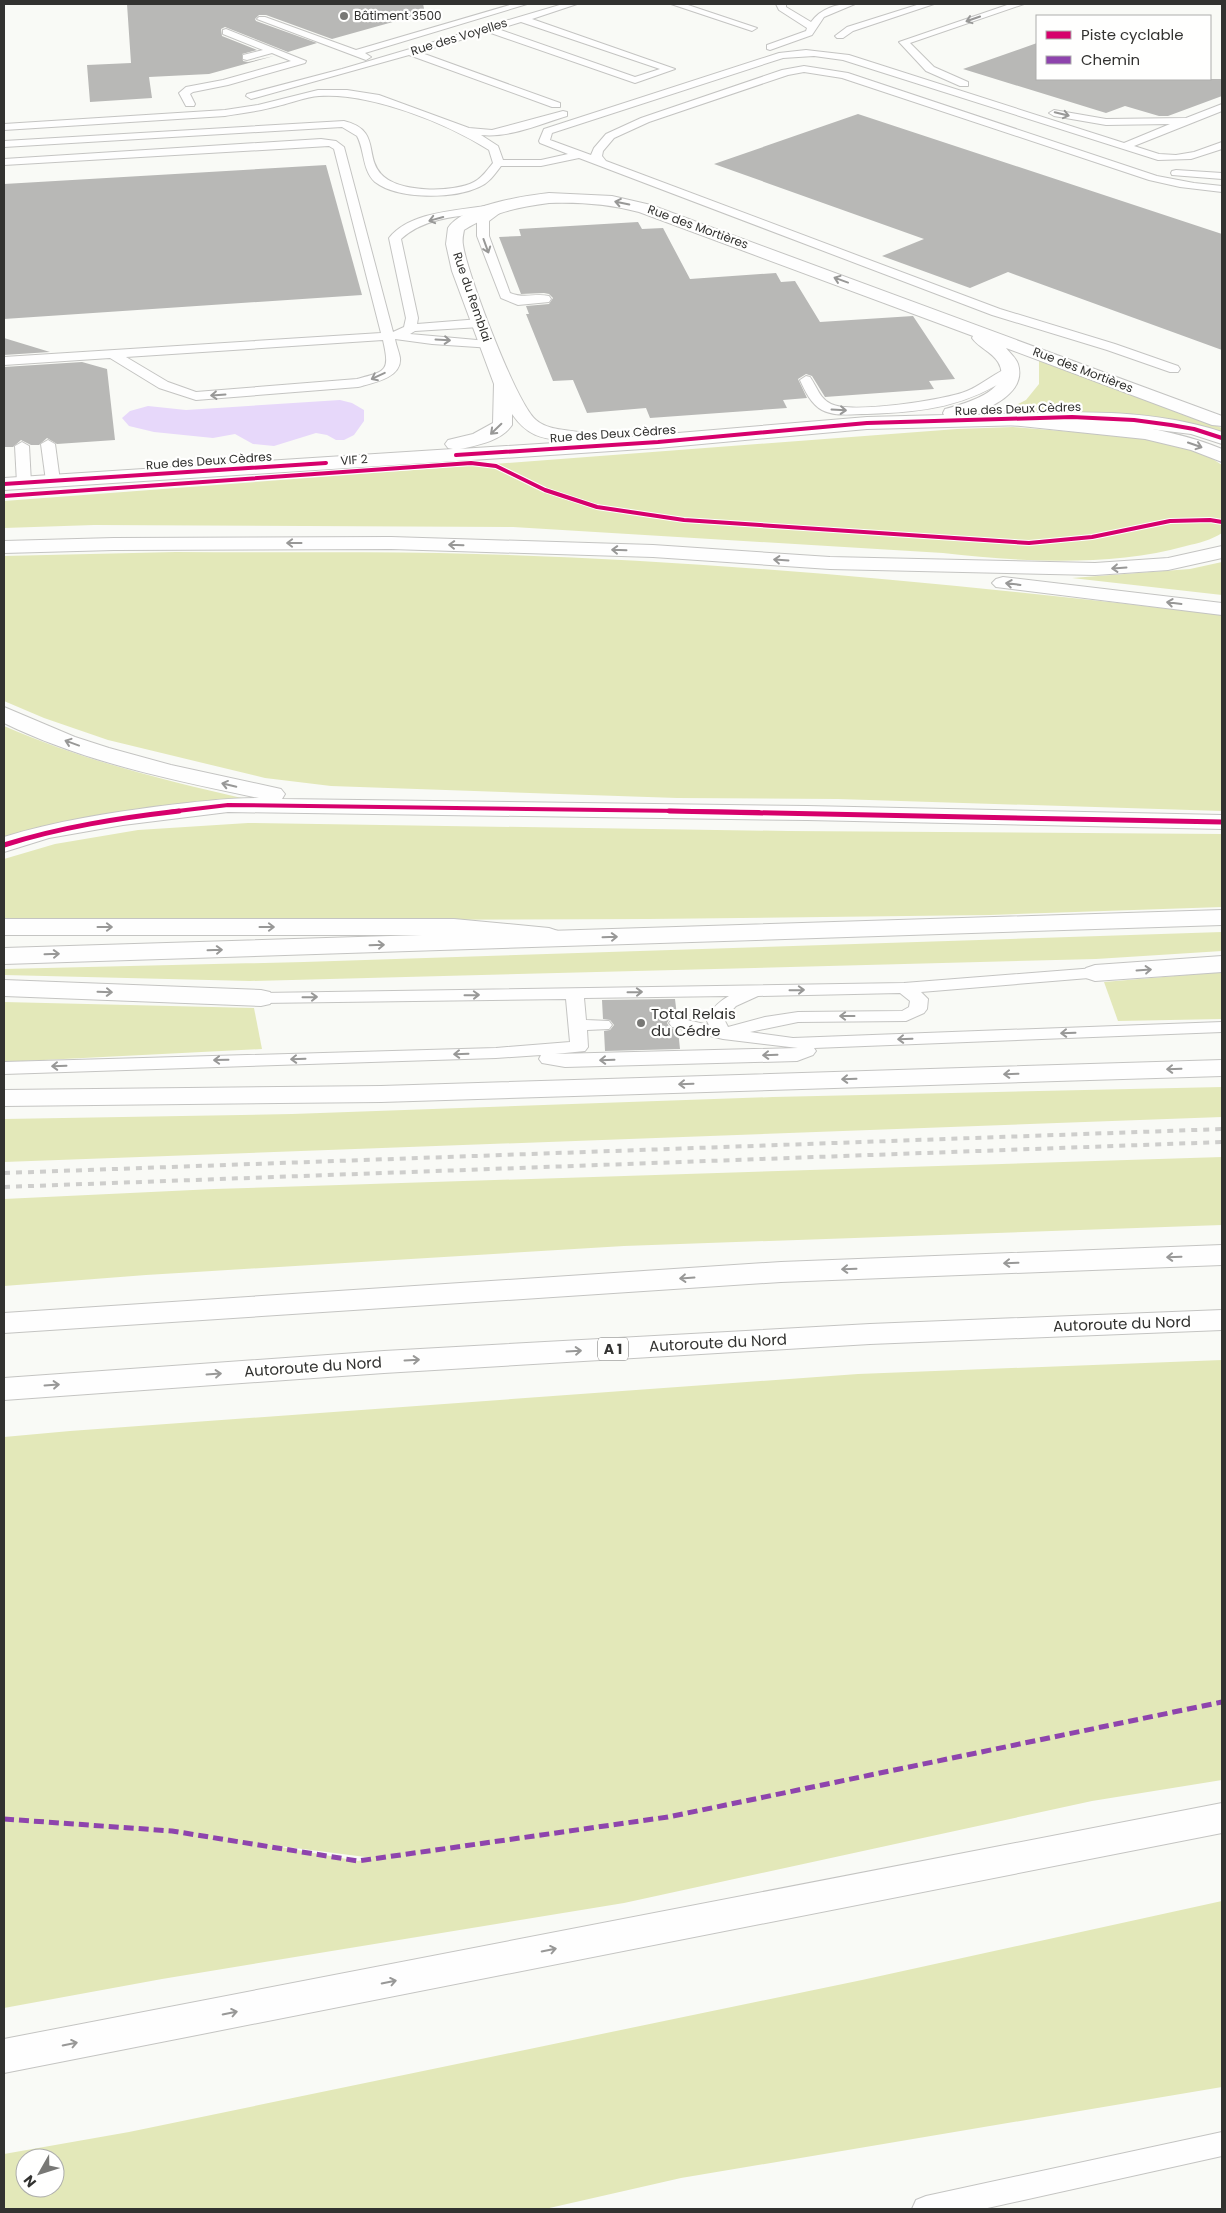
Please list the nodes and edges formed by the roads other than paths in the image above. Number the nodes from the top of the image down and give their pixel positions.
1 (522, 4) edge
2 (572, 4) edge
3 (676, 4) edge
4 (781, 4) edge
5 (850, 4) edge
6 (929, 4) edge
7 (1019, 4) edge
8 (262, 19) dead end
9 (522, 19) junction
10 (812, 26) junction
11 (752, 28) dead end
12 (488, 29) junction
13 (226, 32) dead end
14 (840, 36) dead end
15 (273, 50) junction
16 (409, 52) junction
17 (356, 53) junction
18 (248, 57) dead end
19 (731, 60) dead end
20 (379, 61) junction
21 (674, 78) dead end
22 (636, 90) dead end
23 (239, 99) dead end
24 (175, 104) dead end
25 (556, 104) dead end
26 (1222, 107) edge
27 (570, 111) dead end
28 (1186, 122) junction
29 (4, 127) edge
30 (467, 131) junction
31 (4, 144) edge
32 (1222, 145) edge
33 (1125, 146) junction
34 (578, 155) junction
35 (4, 162) edge
36 (498, 163) junction
37 (604, 165) junction
38 (1137, 174) junction
39 (1222, 176) edge
40 (1222, 189) edge
41 (501, 207) junction
42 (887, 297) junction
43 (545, 299) dead end
44 (480, 323) junction
45 (957, 324) junction
46 (410, 329) junction
47 (393, 336) junction
48 (488, 345) junction
49 (113, 354) junction
50 (4, 361) edge
51 (1174, 369) dead end
52 (1011, 371) junction
53 (806, 380) dead end
54 (503, 383) junction
55 (1222, 410) edge
56 (1008, 420) junction
57 (1222, 422) edge
58 (867, 423) junction
59 (1222, 438) edge
60 (658, 442) junction
61 (48, 444) dead end
62 (22, 446) dead end
63 (1222, 456) edge
64 (325, 463) junction
65 (53, 481) junction
66 (24, 483) junction
67 (4, 484) edge
68 (1222, 543) edge
69 (4, 547) edge
70 (1222, 552) edge
71 (830, 563) junction
72 (1168, 564) junction
73 (1222, 610) edge
74 (4, 714) edge
75 (328, 805) junction
76 (1222, 822) edge
77 (4, 845) edge
78 (1222, 917) edge
79 (4, 927) edge
80 (581, 938) junction
81 (4, 956) edge
82 (1222, 964) edge
83 (1095, 973) joint
84 (4, 988) edge
85 (904, 988) junction
86 (757, 990) junction
87 (575, 993) junction
88 (261, 998) joint
89 (678, 1023) dead end
90 (603, 1024) dead end
91 (578, 1026) junction
92 (1222, 1027) edge
93 (723, 1034) junction
94 (834, 1042) junction
95 (496, 1053) junction
96 (4, 1068) edge
97 (1222, 1068) edge
98 (4, 1098) edge
99 (1222, 1255) edge
100 (1222, 1320) edge
101 (4, 1323) edge
102 (4, 1388) edge
103 (1222, 1818) edge
104 (10, 2058) edge
105 (1222, 2144) edge
106 (926, 2209) edge

1 - 17 lane
2 - 9 lane, Rue des Voyelles
3 - 11 lane
4 - 10 lane
5 - 10 lane
6 - 14 lane
7 -> 28 lane
8 - 17 lane
9 - 12 lane, Rue des Voyelles
9 - 12 lane
10 - 19 lane
12 - 16 lane, Rue des Voyelles
13 - 15 lane
15 - 18 lane
15 - 24 lane
16 - 20 lane, Rue des Voyelles
16 - 25 lane
17 - 20 lane
20 - 23 lane, Rue des Voyelles
21 - 22 lane
26 - 28 lane
27 - 30 lane
28 - 33 lane
29 - 30 lane
30 - 36 lane
31 - 36 lane
32 - 33 lane
33 - 34 lane
34 - 36 lane
34 - 37 lane
35 - 47 lane
37 - 38 lane
37 - 51 lane
38 - 39 lane
38 - 40 lane
42 -> 41 main road, Rue des Mortières
41 -> 43 lane
41 - 44 main road, Rue du Remblai
41 -> 46 lane
42 - 45 main road, Rue des Mortières
42 - 55 main road, Rue des Mortières
44 - 46 lane
44 - 48 main road, Rue du Remblai
45 - 52 main road
45 - 57 main road, Rue des Mortières
46 - 47 lane
47 -> 48 lane
47 - 49 lane
47 -> 49 lane
48 - 54 main road, Rue du Remblai
49 - 50 lane
53 -> 52 lane
52 - 58 main road
54 - 60 main road, Rue du Remblai
54 -> 64 main road, Rue du Remblai
56 - 58 main road, Rue des Deux Cèdres
56 - 59 main road, Rue des Deux Cèdres
56 -> 63 main road
58 - 60 main road, Rue des Deux Cèdres
60 - 64 main road, Rue des Deux Cèdres
61 - 65 lane
62 - 66 lane
64 - 65 main road, Rue des Deux Cèdres
65 - 66 main road, Rue des Deux Cèdres
66 - 67 main road, Rue des Deux Cèdres
68 - 72 main road
71 -> 69 main road
70 - 72 main road
72 -> 71 main road
73 -> 71 main road
75 -> 74 main road
75 - 76 main road
75 - 77 main road
80 -> 78 main road
79 -> 80 main road
81 -> 80 main road
83 -> 82 main road
83 - 85 lane
84 -> 88 main road
86 -> 85 lane
85 -> 93 lane
87 -> 86 lane
86 - 93 lane
88 -> 87 lane
87 - 91 lane
89 - 93 lane
90 - 91 lane
91 - 95 lane
92 -> 94 lane
93 - 94 lane
94 -> 95 lane
95 -> 96 lane
97 -> 98 main road
99 -> 101 main road
102 -> 100 main road, Autoroute du Nord / A 1
104 -> 103 main road
105 - 106 lane

